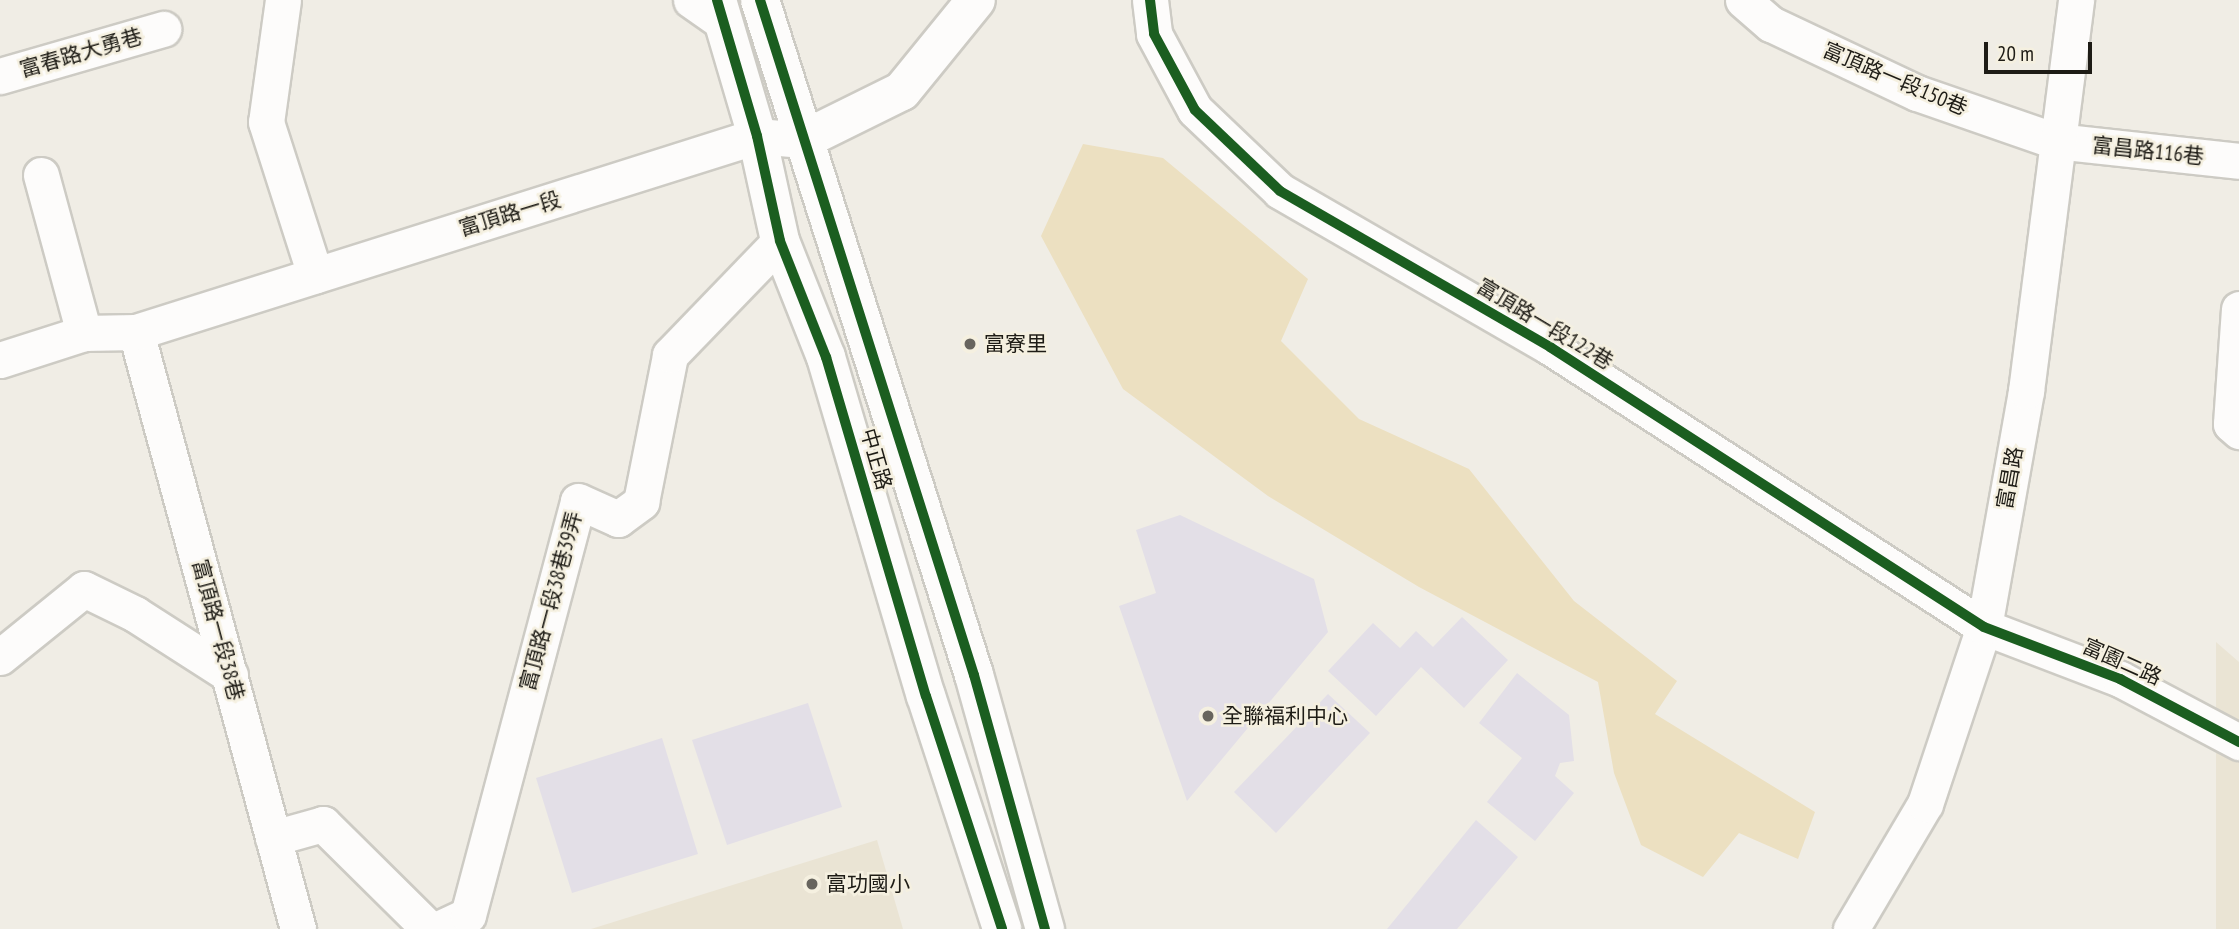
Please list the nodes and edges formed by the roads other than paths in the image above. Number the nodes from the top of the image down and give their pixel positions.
1 (283, 0) edge
2 (691, 0) edge
3 (760, 0) edge
4 (976, 0) edge
5 (1150, 0) edge
6 (1743, 0) edge
7 (2076, 0) edge
8 (720, 11) edge
9 (163, 29) dead end
10 (0, 76) edge
11 (757, 136) junction
12 (803, 140) junction
13 (2056, 141) junction
14 (2239, 162) edge
15 (41, 175) dead end
16 (780, 241) junction
17 (315, 275) junction
18 (2239, 309) edge
19 (136, 332) junction
20 (84, 333) junction
21 (0, 360) edge
22 (2239, 432) edge
23 (1984, 626) junction
24 (0, 656) edge
25 (230, 675) junction
26 (2239, 742) edge
27 (273, 838) junction
28 (298, 929) edge
29 (429, 929) edge
30 (438, 929) edge
31 (1002, 929) edge
32 (1045, 929) edge
33 (1851, 929) edge

1 - 17 street
2 - 8 street
3 - 12 main road, 中正路
4 - 12 main road
5 - 23 street, 富頂路一段122巷
6 - 13 street, 富頂路一段150巷
7 - 13 street, 富昌路
8 - 11 main road, 中正路
9 - 10 street, 富春路大勇巷
11 - 12 street, 富頂路一段
11 - 16 main road, 中正路
11 - 17 street, 富頂路一段
12 - 32 main road, 中正路
13 - 14 street, 富昌路116巷
13 - 23 street, 富昌路
15 - 20 street
16 - 30 street, 富頂路一段38巷39弄
16 - 31 main road, 中正路
17 - 19 street, 富頂路一段
18 - 22 street
19 - 20 street, 富頂路一段
19 - 25 street, 富頂路一段38巷
20 - 21 street, 富頂路一段
23 - 26 street, 富園二路
23 - 33 street, 富昌路
24 - 25 street
25 - 27 street, 富頂路一段38巷
27 - 28 street, 富頂路一段38巷
27 - 29 street

